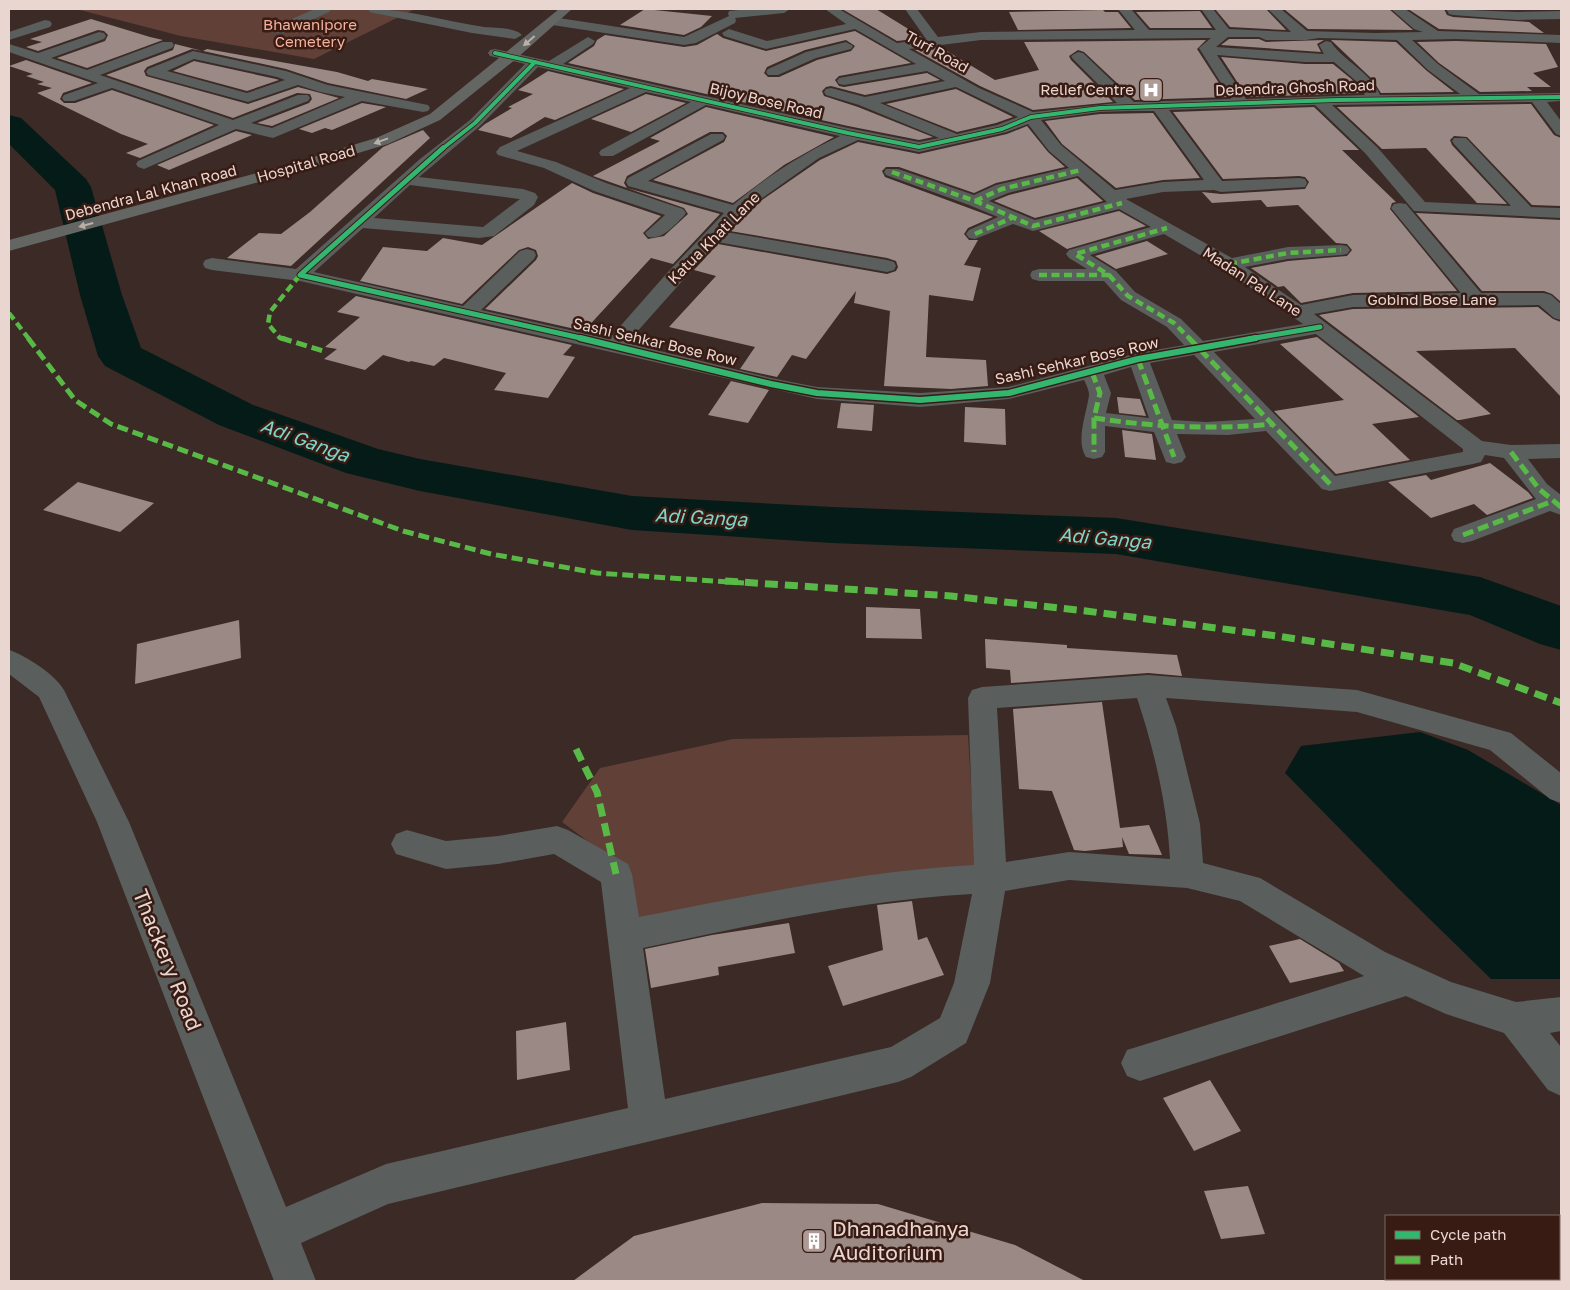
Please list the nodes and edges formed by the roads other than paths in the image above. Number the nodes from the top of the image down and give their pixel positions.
1 (325, 9) edge
2 (374, 9) edge
3 (566, 9) edge
4 (784, 9) edge
5 (831, 9) edge
6 (911, 9) edge
7 (1124, 9) edge
8 (1207, 9) edge
9 (1274, 9) edge
10 (1397, 9) edge
11 (1452, 9) edge
12 (405, 12) edge
13 (550, 15) edge
14 (1561, 15) edge
15 (731, 22) junction
16 (45, 24) dead end
17 (858, 26) junction
18 (278, 30) dead end
19 (1226, 33) junction
20 (1144, 34) junction
21 (515, 35) junction
22 (1313, 35) junction
23 (1434, 35) junction
24 (9, 36) edge
25 (99, 36) dead end
26 (1400, 36) junction
27 (880, 39) junction
28 (1561, 39) edge
29 (588, 41) dead end
30 (934, 41) junction
31 (167, 45) dead end
32 (9, 48) edge
33 (1207, 50) junction
34 (894, 52) junction
35 (495, 53) junction
36 (511, 56) junction
37 (1078, 56) dead end
38 (38, 58) junction
39 (1337, 58) junction
40 (543, 64) junction
41 (930, 66) junction
42 (772, 72) dead end
43 (86, 75) junction
44 (298, 80) junction
45 (844, 81) dead end
46 (958, 82) junction
47 (111, 84) junction
48 (644, 87) junction
49 (325, 89) junction
50 (831, 92) dead end
51 (360, 96) junction
52 (1536, 97) junction
53 (1561, 97) edge
54 (69, 98) dead end
55 (1475, 98) junction
56 (1374, 99) junction
57 (703, 100) junction
58 (1318, 100) junction
59 (864, 102) junction
60 (1241, 103) junction
61 (1130, 107) junction
62 (1160, 107) junction
63 (422, 108) junction
64 (1030, 117) junction
65 (234, 125) junction
66 (1561, 131) edge
67 (855, 135) junction
68 (717, 137) dead end
69 (956, 139) junction
70 (1460, 141) dead end
71 (607, 153) dead end
72 (144, 164) dead end
73 (1081, 170) junction
74 (892, 172) dead end
75 (406, 180) junction
76 (1299, 182) dead end
77 (1216, 185) junction
78 (667, 191) junction
79 (1117, 200) junction
80 (976, 201) junction
81 (645, 203) junction
82 (1400, 208) dead end
83 (736, 211) junction
84 (1526, 211) junction
85 (1561, 214) edge
86 (1014, 217) junction
87 (358, 222) junction
88 (1167, 228) junction
89 (9, 230) edge
90 (654, 233) dead end
91 (975, 234) dead end
92 (715, 236) junction
93 (9, 246) edge
94 (1341, 250) dead end
95 (527, 255) dead end
96 (212, 264) dead end
97 (1228, 264) junction
98 (887, 266) dead end
99 (300, 275) junction
100 (1039, 275) dead end
101 (1109, 275) junction
102 (1476, 299) junction
103 (1298, 311) junction
104 (466, 314) junction
105 (1561, 314) edge
106 (1320, 327) junction
107 (614, 346) junction
108 (1200, 348) junction
109 (1138, 359) junction
110 (1092, 372) junction
111 (1094, 418) junction
112 (1274, 424) junction
113 (1163, 426) junction
114 (1475, 447) junction
115 (1561, 451) edge
116 (1094, 452) dead end
117 (1511, 452) junction
118 (1174, 456) dead end
119 (1557, 504) edge
120 (1463, 535) dead end
121 (9, 660) edge
122 (1148, 686) junction
123 (1561, 790) edge
124 (407, 844) dead end
125 (1187, 874) junction
126 (991, 879) junction
127 (624, 936) junction
128 (1407, 979) junction
129 (1561, 1014) edge
130 (1516, 1019) junction
131 (1140, 1063) dead end
132 (1561, 1078) edge
133 (649, 1122) junction
134 (275, 1234) junction
135 (295, 1281) edge

1 - 18 street
2 - 12 street
3 - 13 main road, Hospital Road
4 - 15 street
5 - 17 street, Turf Road
6 - 30 street
7 - 20 street
8 - 19 street
9 - 22 street
10 - 23 street
11 - 14 street
12 - 21 street
13 - 15 street
13 - 21 main road, Debendra Lal Khan Road
13 -> 36 main road, Hospital Road
15 - 17 street
16 - 24 street
17 - 27 street, Turf Road
19 - 20 street
19 - 22 street
19 - 33 street
20 - 30 street
21 - 35 main road, Debendra Lal Khan Road
22 - 26 street
22 - 39 street
23 - 26 street
23 - 28 street
25 - 38 street
26 - 55 street
27 - 34 street, Turf Road
27 - 42 street
29 - 40 street
30 - 34 street
31 - 43 street
32 - 38 street
33 - 39 street
33 - 60 street
34 - 41 street, Turf Road
35 - 36 street, Bijoy Bose Road
35 - 63 main road, Debendra Lal Khan Road
36 - 40 street, Bijoy Bose Road
36 -> 93 main road, Hospital Road
37 - 61 street
38 - 43 street
39 - 56 street
40 - 48 street, Bijoy Bose Road
40 - 75 street
41 - 45 street
41 - 46 street, Turf Road
43 - 47 street
44 - 44 street
44 - 49 street
46 - 59 street
46 - 64 street, Turf Road
47 - 54 street
47 - 65 street
48 - 57 street, Bijoy Bose Road
48 - 81 street
49 - 51 street
49 - 65 street
50 - 59 street
51 - 63 street
51 - 65 street
52 - 53 street, Debendra Ghosh Road
52 - 55 street, Debendra Ghosh Road
52 - 66 street
55 - 56 street, Debendra Ghosh Road
56 - 58 street, Debendra Ghosh Road
57 - 67 street, Bijoy Bose Road
57 - 71 street
58 - 60 street, Debendra Ghosh Road
58 - 84 street
59 - 69 street
60 - 62 street, Debendra Ghosh Road
61 - 62 street, Debendra Ghosh Road
61 - 64 street, Debendra Ghosh Road
62 - 77 street
63 - 89 main road, Debendra Lal Khan Road
64 - 69 street, Bijoy Bose Road
64 - 73 street, Madan Pal Lane
65 - 72 street
67 - 69 street, Bijoy Bose Road
67 - 83 street, Katua Khati Lane
68 - 78 street
70 - 84 street
73 - 79 street, Madan Pal Lane
73 - 80 street
74 - 80 street
75 - 87 street
75 - 87 street
76 - 77 street
77 - 79 street
78 - 81 street
78 - 83 street
79 - 86 street
79 - 88 street, Madan Pal Lane
80 - 86 street
81 - 90 street
82 - 102 street
83 - 92 street, Katua Khati Lane
84 - 85 street
86 - 91 street
87 - 99 street
88 - 97 street, Madan Pal Lane
88 - 101 street
92 - 98 street
92 - 107 street, Katua Khati Lane
94 - 97 street
95 - 104 street
96 - 99 street, Sashi Sehkar Bose Row
97 - 103 street, Madan Pal Lane
99 - 104 street, Sashi Sehkar Bose Row
100 - 101 street
101 - 108 street
102 - 103 street, Gobind Bose Lane
102 - 105 street, Gobind Bose Lane
103 - 106 street, Madan Pal Lane
104 - 107 street, Sashi Sehkar Bose Row
106 - 108 street, Sashi Sehkar Bose Row
106 - 114 street, Madan Pal Lane
107 - 110 street, Sashi Sehkar Bose Row
108 - 109 street, Sashi Sehkar Bose Row
108 - 112 street
109 - 110 street, Sashi Sehkar Bose Row
109 - 113 street
110 - 111 street
111 - 113 street
111 - 116 street
112 - 113 street
112 - 114 street
113 - 118 street
114 - 117 street
115 - 117 street
117 - 119 street
119 - 120 street
121 - 134 street, Thackery Road
122 - 123 street
122 - 125 street
122 - 126 street
124 - 127 street
125 - 126 street
125 - 128 street
126 - 127 street
126 - 133 street
127 - 133 street
128 - 130 street
128 - 131 street
129 - 130 street
130 - 132 street
133 - 134 street
134 - 135 street, Thackery Road

